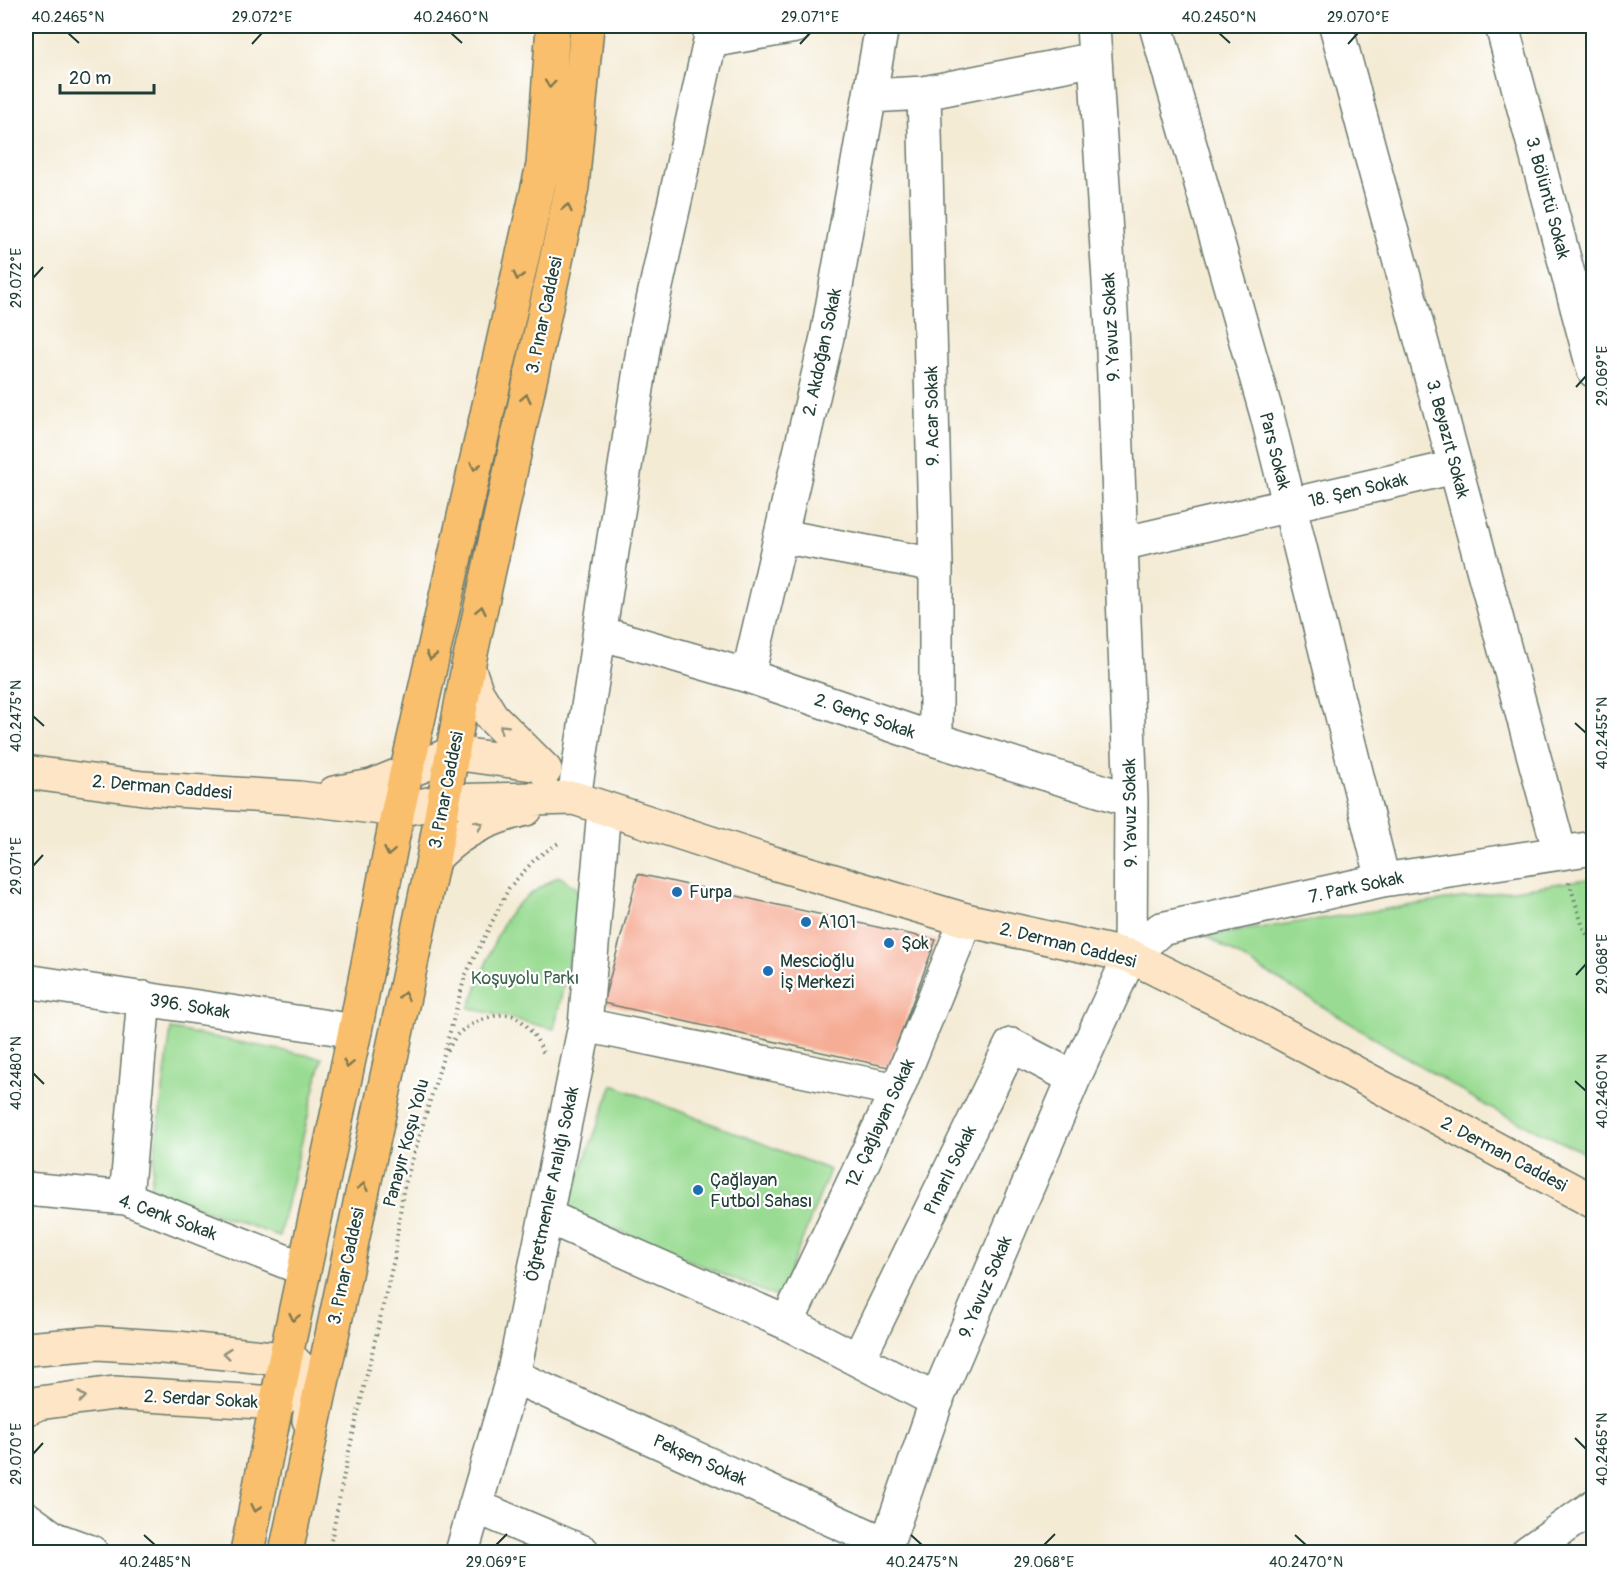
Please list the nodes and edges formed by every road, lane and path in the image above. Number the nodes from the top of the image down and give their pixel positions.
1 (553, 26) edge
2 (587, 26) edge
3 (796, 26) edge
4 (882, 26) edge
5 (1094, 26) edge
6 (1156, 26) edge
7 (1336, 26) edge
8 (1502, 26) edge
9 (710, 33) edge
10 (1095, 59) junction
11 (924, 93) junction
12 (870, 96) junction
13 (1593, 371) edge
14 (1455, 467) junction
15 (1289, 506) junction
16 (781, 536) junction
17 (1121, 544) junction
18 (936, 565) junction
19 (600, 633) junction
20 (468, 667) junction
21 (748, 676) junction
22 (936, 740) junction
23 (453, 753) junction
24 (540, 765) junction
25 (26, 772) edge
26 (407, 773) junction
27 (299, 798) junction
28 (1131, 800) junction
29 (444, 801) junction
30 (589, 803) junction
31 (398, 810) junction
32 (560, 842) dead end
33 (1593, 848) edge
34 (1560, 853) junction
35 (433, 860) junction
36 (1383, 880) junction
37 (966, 920) junction
38 (1593, 949) edge
39 (1130, 956) junction
40 (26, 981) edge
41 (144, 998) junction
42 (585, 1025) junction
43 (355, 1031) junction
44 (444, 1054) junction
45 (546, 1060) dead end
46 (1074, 1078) junction
47 (897, 1090) junction
48 (26, 1190) edge
49 (126, 1198) junction
50 (1593, 1202) edge
51 (546, 1216) junction
52 (304, 1269) junction
53 (335, 1321) junction
54 (787, 1323) junction
55 (26, 1349) edge
56 (858, 1360) junction
57 (296, 1368) junction
58 (513, 1376) junction
59 (937, 1401) junction
60 (277, 1403) junction
61 (26, 1409) edge
62 (295, 1504) junction
63 (475, 1506) junction
64 (1593, 1506) edge
65 (26, 1518) edge
66 (53, 1546) edge
67 (885, 1548) edge
68 (91, 1552) edge
69 (246, 1552) edge
70 (286, 1552) edge
71 (329, 1552) edge
72 (462, 1552) edge
73 (583, 1552) edge
74 (1528, 1552) edge

1 -> 26 main road, 3. Pınar Caddesi
20 -> 2 main road, 3. Pınar Caddesi
3 - 9 street
4 - 12 street, 2. Akdoğan Sokak
5 - 10 street, 9. Yavuz Sokak
6 - 15 street, Pars Sokak
7 - 14 street, 3. Beyazıt Sokak
8 - 13 street, 3. Bölüntü Sokak
9 - 19 street, Öğretmenler Aralığı Sokak
10 - 11 street
10 - 17 street, 9. Yavuz Sokak
11 - 12 street
11 - 18 street, 9. Acar Sokak
12 - 16 street, 2. Akdoğan Sokak
14 - 15 street, 18. Şen Sokak
14 - 34 street, 3. Beyazıt Sokak
15 - 17 street, 18. Şen Sokak
15 - 36 street, Pars Sokak
16 - 18 street
16 - 21 street, 2. Akdoğan Sokak
17 - 28 street, 9. Yavuz Sokak
18 - 22 street, 9. Acar Sokak
19 - 21 street, 2. Genç Sokak
19 - 30 street, Öğretmenler Aralığı Sokak
20 - 23 main road, 3. Pınar Caddesi
24 -> 20 main road
21 - 22 street, 2. Genç Sokak
22 - 28 street, 2. Genç Sokak
23 - 24 main road
23 - 26 main road
23 - 29 main road, 3. Pınar Caddesi
24 - 30 main road
25 - 27 main road, 2. Derman Caddesi
26 - 27 main road
26 - 31 main road, 3. Pınar Caddesi
27 - 31 main road
28 - 39 street, 9. Yavuz Sokak
29 - 30 main road
29 - 31 main road
29 - 35 main road, 3. Pınar Caddesi
35 -> 30 main road
30 - 37 main road, 2. Derman Caddesi
30 - 42 street, Öğretmenler Aralığı Sokak
31 -> 43 main road, 3. Pınar Caddesi
32 - 44 path, Panayır Koşu Yolu
33 - 34 street, 7. Park Sokak
34 - 36 street, 7. Park Sokak
34 - 38 path
53 -> 35 main road, 3. Pınar Caddesi
36 - 39 street, 7. Park Sokak
37 - 39 main road, 2. Derman Caddesi
37 - 47 street, 12. Çağlayan Sokak
39 - 46 street, 9. Yavuz Sokak
39 - 50 main road, 2. Derman Caddesi
40 - 41 street, 396. Sokak
41 - 43 street, 396. Sokak
41 - 49 street
42 - 47 street
42 - 51 street, Öğretmenler Aralığı Sokak
43 -> 52 main road, 3. Pınar Caddesi
44 - 45 path
44 - 71 path, Panayır Koşu Yolu
46 - 56 street, Pınarlı Sokak
46 - 59 street, 9. Yavuz Sokak
47 - 54 street, 12. Çağlayan Sokak
48 - 49 street, 4. Cenk Sokak
49 - 52 street, 4. Cenk Sokak
51 - 54 street
51 - 58 street, Öğretmenler Aralığı Sokak
52 -> 57 main road, 3. Pınar Caddesi
53 - 57 main road
53 - 62 main road, 3. Pınar Caddesi
54 - 56 street
57 -> 55 main road
56 - 59 street
57 - 60 main road, 3. Pınar Caddesi
57 - 62 main road
58 - 63 street, Öğretmenler Aralığı Sokak
58 - 67 street, Pekşen Sokak
59 - 67 street, 9. Yavuz Sokak
61 -> 60 main road, 2. Serdar Sokak
60 -> 69 main road, 3. Pınar Caddesi
62 - 70 main road, 3. Pınar Caddesi
63 - 72 street, Öğretmenler Aralığı Sokak
63 - 73 street
64 - 74 street
65 - 66 street
66 - 68 street

